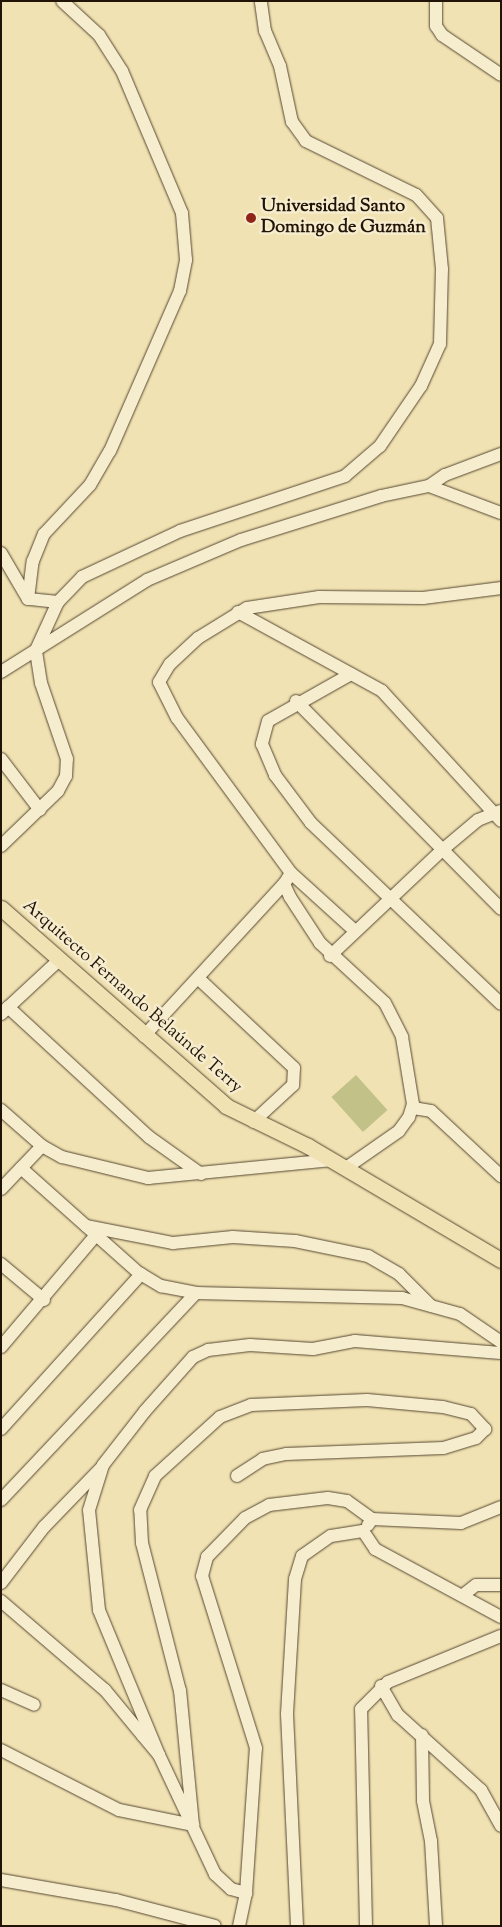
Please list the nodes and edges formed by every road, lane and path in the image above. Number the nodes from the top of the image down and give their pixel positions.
1 (62, 1) edge
2 (261, 1) edge
3 (436, 1) edge
4 (501, 75) edge
5 (501, 454) edge
6 (429, 486) junction
7 (501, 513) edge
8 (1, 553) edge
9 (501, 588) edge
10 (28, 599) junction
11 (58, 602) junction
12 (238, 612) junction
13 (36, 650) junction
14 (1, 672) edge
15 (351, 674) junction
16 (296, 701) junction
17 (1, 759) edge
18 (40, 810) junction
19 (498, 815) edge
20 (1, 846) edge
21 (442, 851) junction
22 (288, 879) junction
23 (388, 898) junction
24 (1, 908) edge
25 (501, 909) edge
26 (355, 931) junction
27 (330, 956) junction
28 (58, 961) junction
29 (199, 979) junction
30 (501, 1004) edge
31 (5, 1011) edge
32 (144, 1036) junction
33 (412, 1108) junction
34 (1, 1110) edge
35 (253, 1122) junction
36 (42, 1146) junction
37 (332, 1160) junction
38 (21, 1168) junction
39 (346, 1168) junction
40 (202, 1174) junction
41 (501, 1176) edge
42 (1, 1189) edge
43 (86, 1226) junction
44 (96, 1235) junction
45 (501, 1260) edge
46 (1, 1264) edge
47 (141, 1274) junction
48 (196, 1293) junction
49 (44, 1300) junction
50 (431, 1306) junction
51 (501, 1342) edge
52 (1, 1347) edge
53 (501, 1353) edge
54 (1, 1428) edge
55 (103, 1465) junction
56 (237, 1476) dead end
57 (1, 1500) edge
58 (501, 1507) edge
59 (372, 1519) junction
60 (363, 1531) junction
61 (1, 1583) edge
62 (501, 1585) edge
63 (463, 1596) junction
64 (1, 1602) edge
65 (501, 1617) edge
66 (501, 1636) edge
67 (381, 1686) junction
68 (1, 1690) edge
69 (34, 1705) dead end
70 (422, 1735) junction
71 (1, 1750) edge
72 (159, 1755) junction
73 (193, 1825) junction
74 (501, 1826) edge
75 (1, 1880) edge
76 (246, 1894) junction
77 (214, 1926) edge
78 (239, 1926) edge
79 (297, 1926) edge
80 (366, 1926) edge
81 (436, 1926) edge

1 - 10 street
2 - 11 street
3 - 4 street
5 - 6 street
6 - 7 street
6 - 13 street
8 - 10 street
9 - 12 street
10 - 11 street
11 - 13 street
12 - 15 street
12 - 22 street
13 - 14 street
13 - 18 street
15 - 16 street
15 - 19 street
16 - 21 street
16 - 23 street
17 - 18 street
18 - 20 street
19 - 21 street
21 - 23 street
21 - 25 street
22 - 26 street
22 - 27 street
22 - 29 street
23 - 26 street
23 - 30 street
24 - 28 main road, Arquitecto Fernando Belaúnde Terry
26 - 27 street
27 - 33 street
28 - 31 street
28 - 32 main road, Arquitecto Fernando Belaúnde Terry
29 - 32 street
29 - 35 street
31 - 40 street
32 - 35 main road, Arquitecto Fernando Belaúnde Terry
33 - 39 street
33 - 41 street
34 - 36 street
35 - 37 main road, Arquitecto Fernando Belaúnde Terry
36 - 38 street
36 - 40 street
37 - 39 main road, Arquitecto Fernando Belaúnde Terry
37 - 40 street
38 - 42 street
38 - 43 street
39 - 45 main road, Arquitecto Fernando Belaúnde Terry
43 - 44 street
43 - 50 street
44 - 47 street
44 - 49 street
46 - 49 street
47 - 48 street
47 - 54 street
48 - 50 street
48 - 57 street
49 - 52 street
50 - 51 street
53 - 55 street
55 - 61 street
55 - 72 street
56 - 73 street
58 - 59 street
59 - 60 street
59 - 76 street
60 - 63 street
60 - 79 street
62 - 63 street
63 - 65 street
64 - 72 street
66 - 67 street
67 - 70 street
67 - 80 street
68 - 69 street
70 - 74 street
70 - 81 street
71 - 73 street
72 - 73 street
73 - 76 street
75 - 77 street
76 - 78 street

